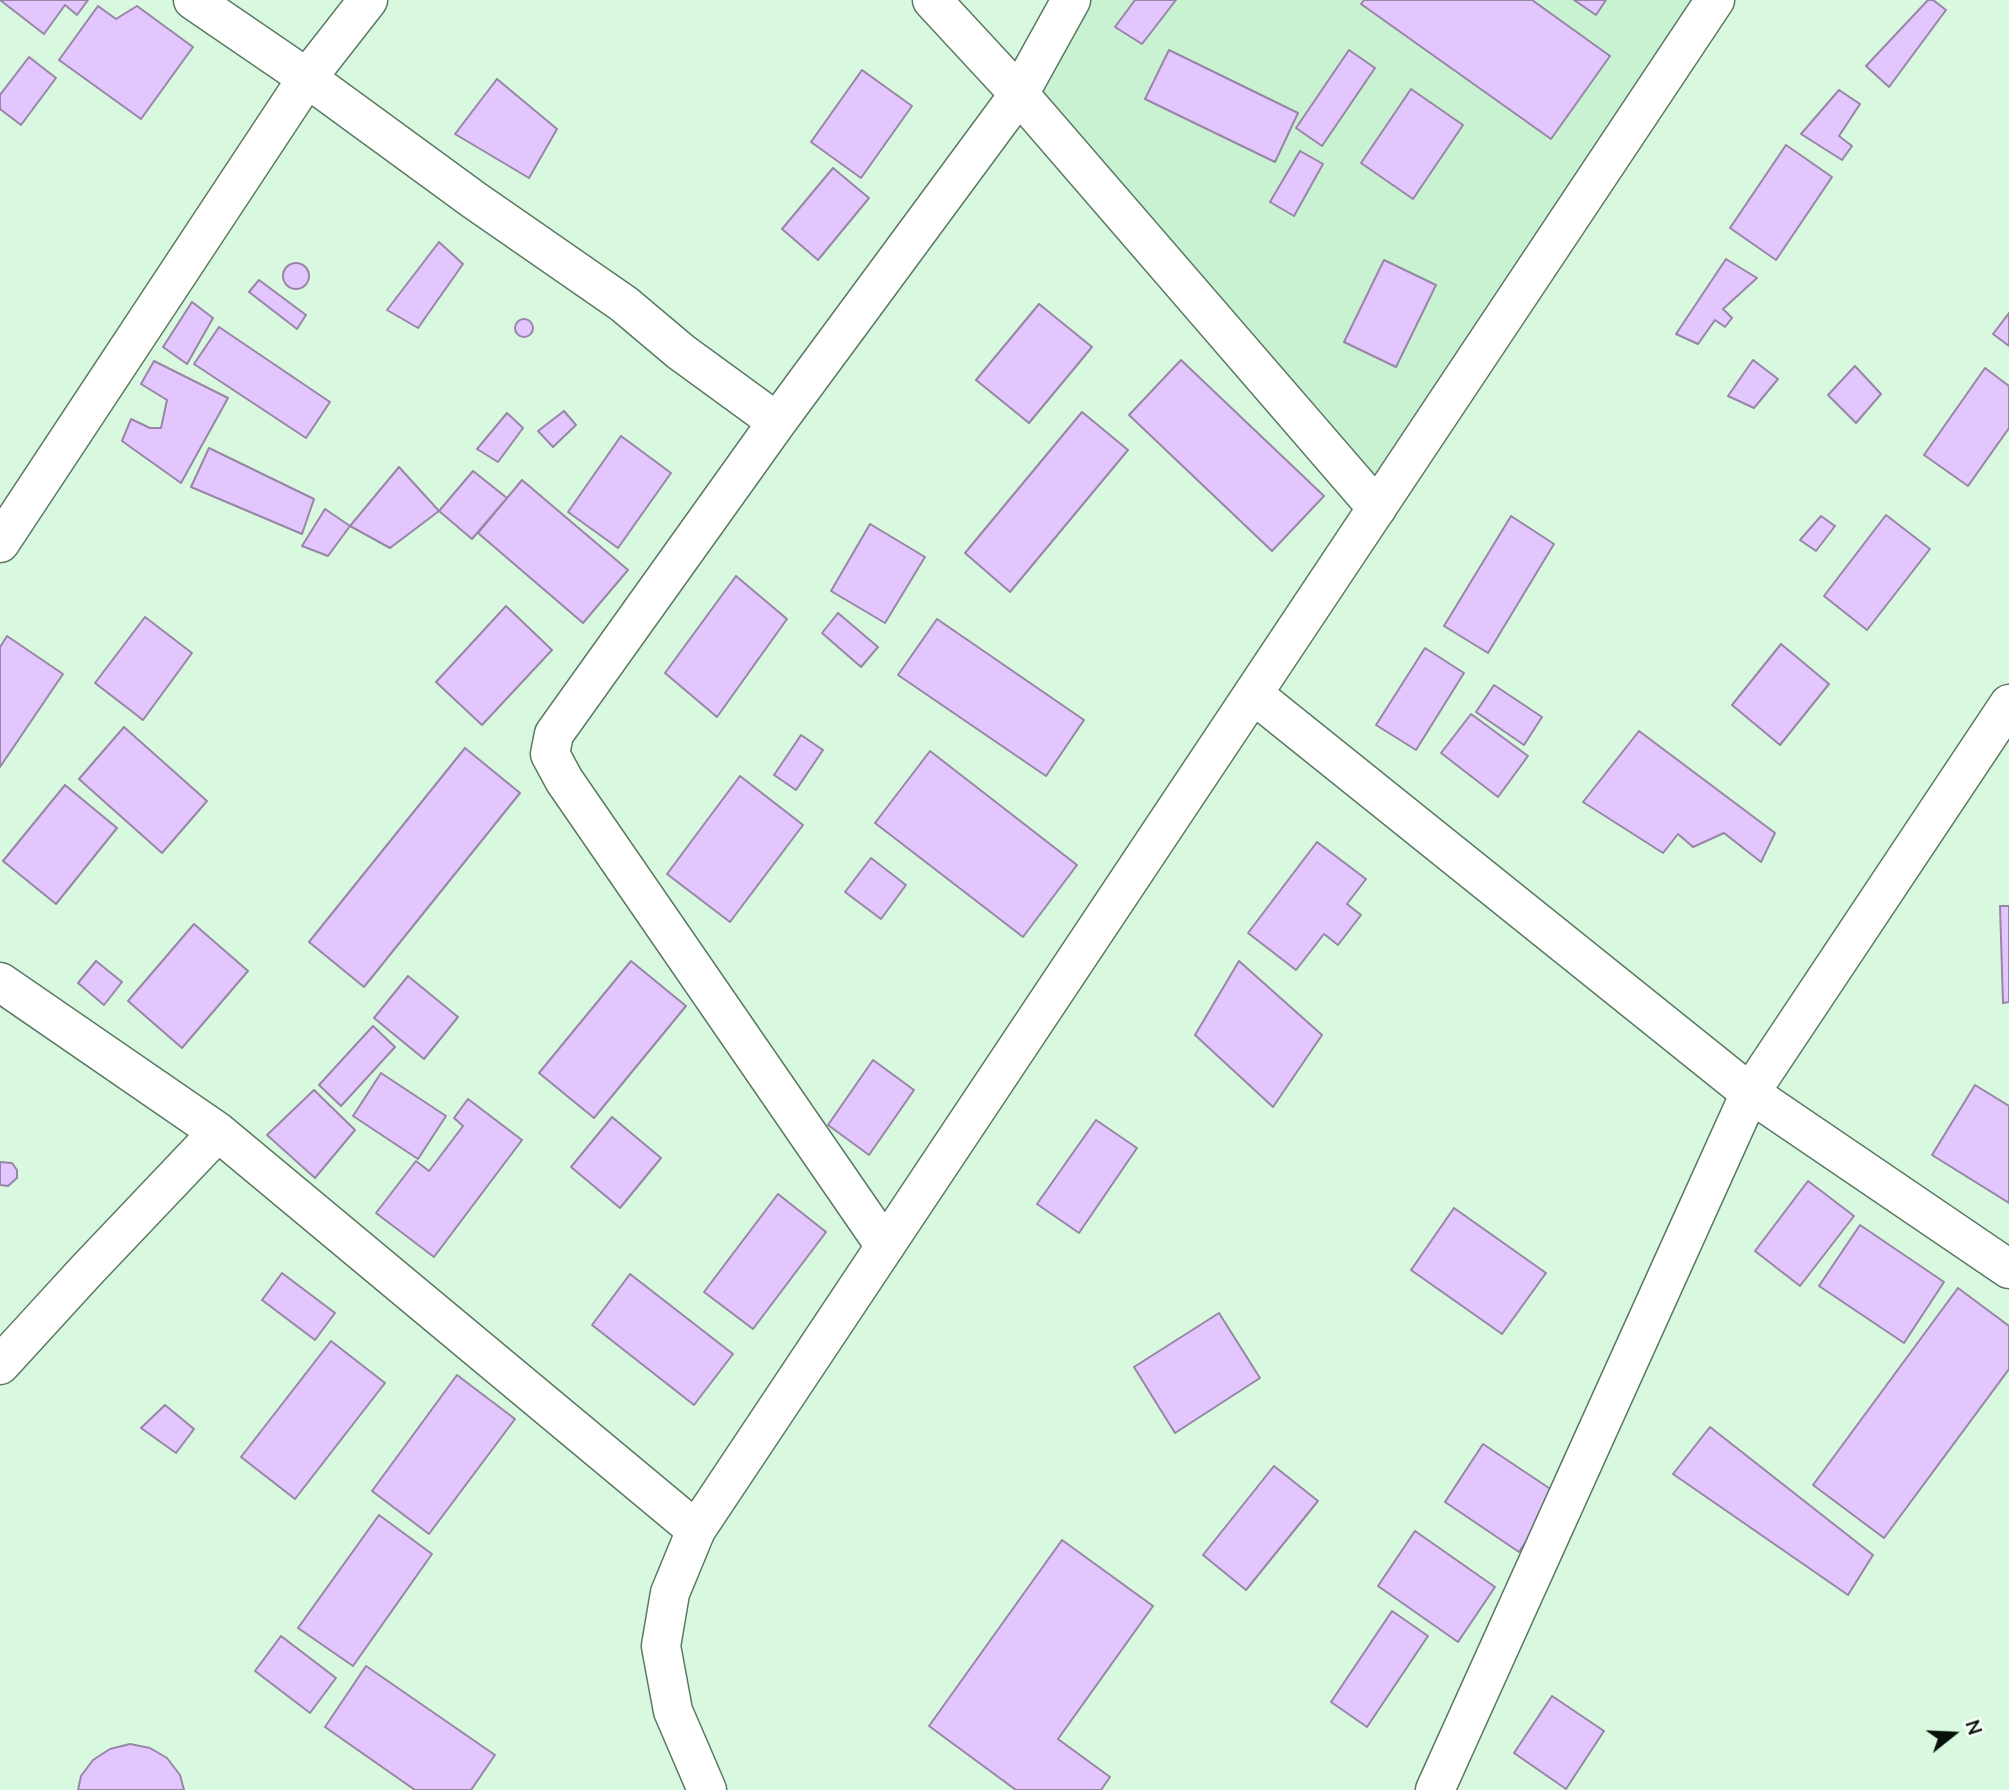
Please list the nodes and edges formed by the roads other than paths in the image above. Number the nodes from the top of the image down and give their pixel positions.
1 (193, 0) edge
2 (368, 0) edge
3 (932, 0) edge
4 (1072, 0) edge
5 (1715, 0) edge
6 (307, 78) junction
7 (1019, 94) junction
8 (776, 422) junction
9 (1377, 508) junction
10 (0, 543) edge
11 (1252, 694) junction
12 (2009, 704) edge
13 (0, 982) edge
14 (1750, 1093) junction
15 (218, 1132) junction
16 (885, 1246) junction
17 (2009, 1269) edge
18 (0, 1365) edge
19 (696, 1530) junction
20 (707, 1790) edge
21 (1435, 1790) edge

1 - 6 street
2 - 6 street
3 - 7 street
4 - 7 street
5 - 9 street
6 - 8 street
6 - 10 street
7 - 8 street
7 - 9 street
8 - 16 street
9 - 11 street
11 - 14 street
11 - 16 street
12 - 14 street
13 - 15 street
14 - 17 street
14 - 21 street
15 - 18 street
15 - 19 street
16 - 19 street
19 - 20 street

